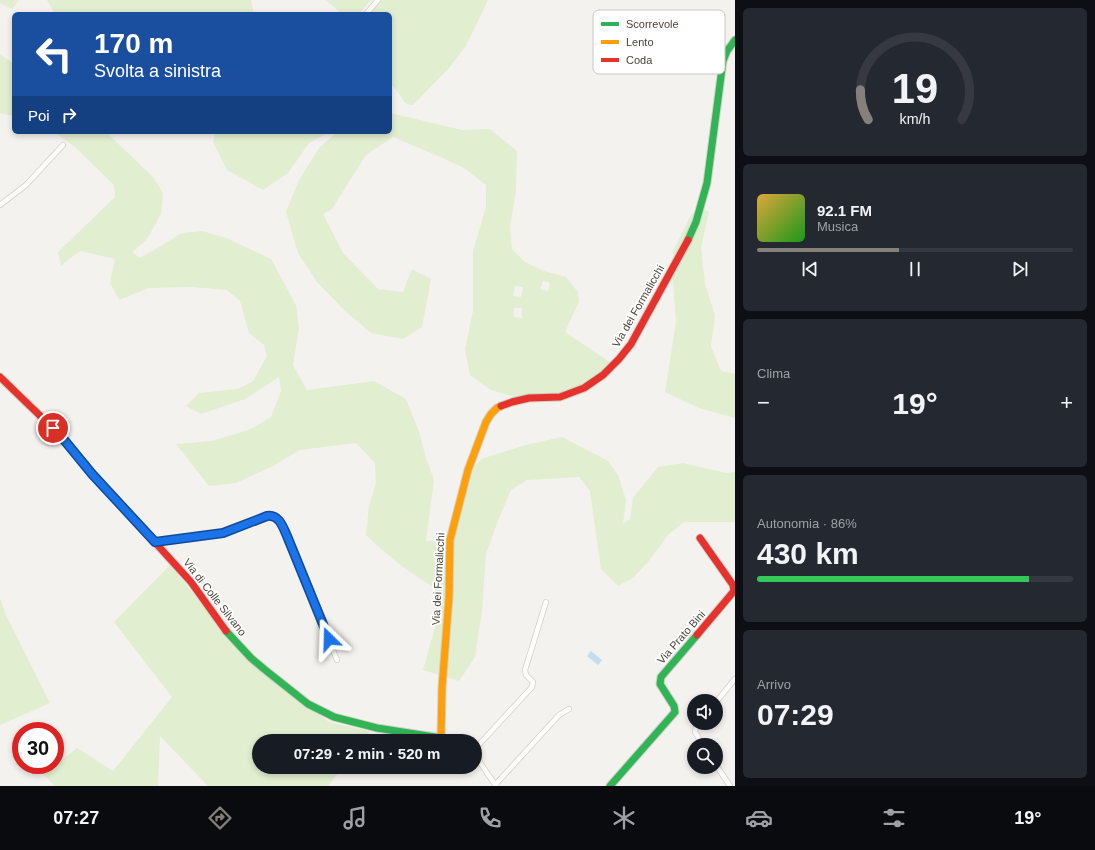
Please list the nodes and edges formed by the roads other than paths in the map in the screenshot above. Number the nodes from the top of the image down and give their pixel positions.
1 (378, 0) edge
2 (368, 12) edge
3 (735, 40) edge
4 (725, 56) edge
5 (721, 74) edge
6 (63, 145) dead end
7 (0, 205) edge
8 (0, 378) edge
9 (700, 538) dead end
10 (155, 542) junction
11 (546, 602) dead end
12 (337, 660) dead end
13 (735, 679) edge
14 (723, 694) edge
15 (570, 709) dead end
16 (415, 734) edge
17 (441, 734) edge
18 (482, 741) edge
19 (482, 765) edge
20 (722, 774) edge
21 (496, 785) edge
22 (610, 786) edge
23 (730, 786) edge

1 - 2 street
3 - 4 street, Via dei Formalicchi
5 - 17 street, Via dei Formalicchi
6 - 7 street
8 - 10 street, Via di Colle Silvano
9 - 22 street, Via Prato Bini
10 - 12 street
10 - 16 street, Via di Colle Silvano
11 - 18 street
13 - 14 street
15 - 21 street
19 - 21 street
20 - 23 street

